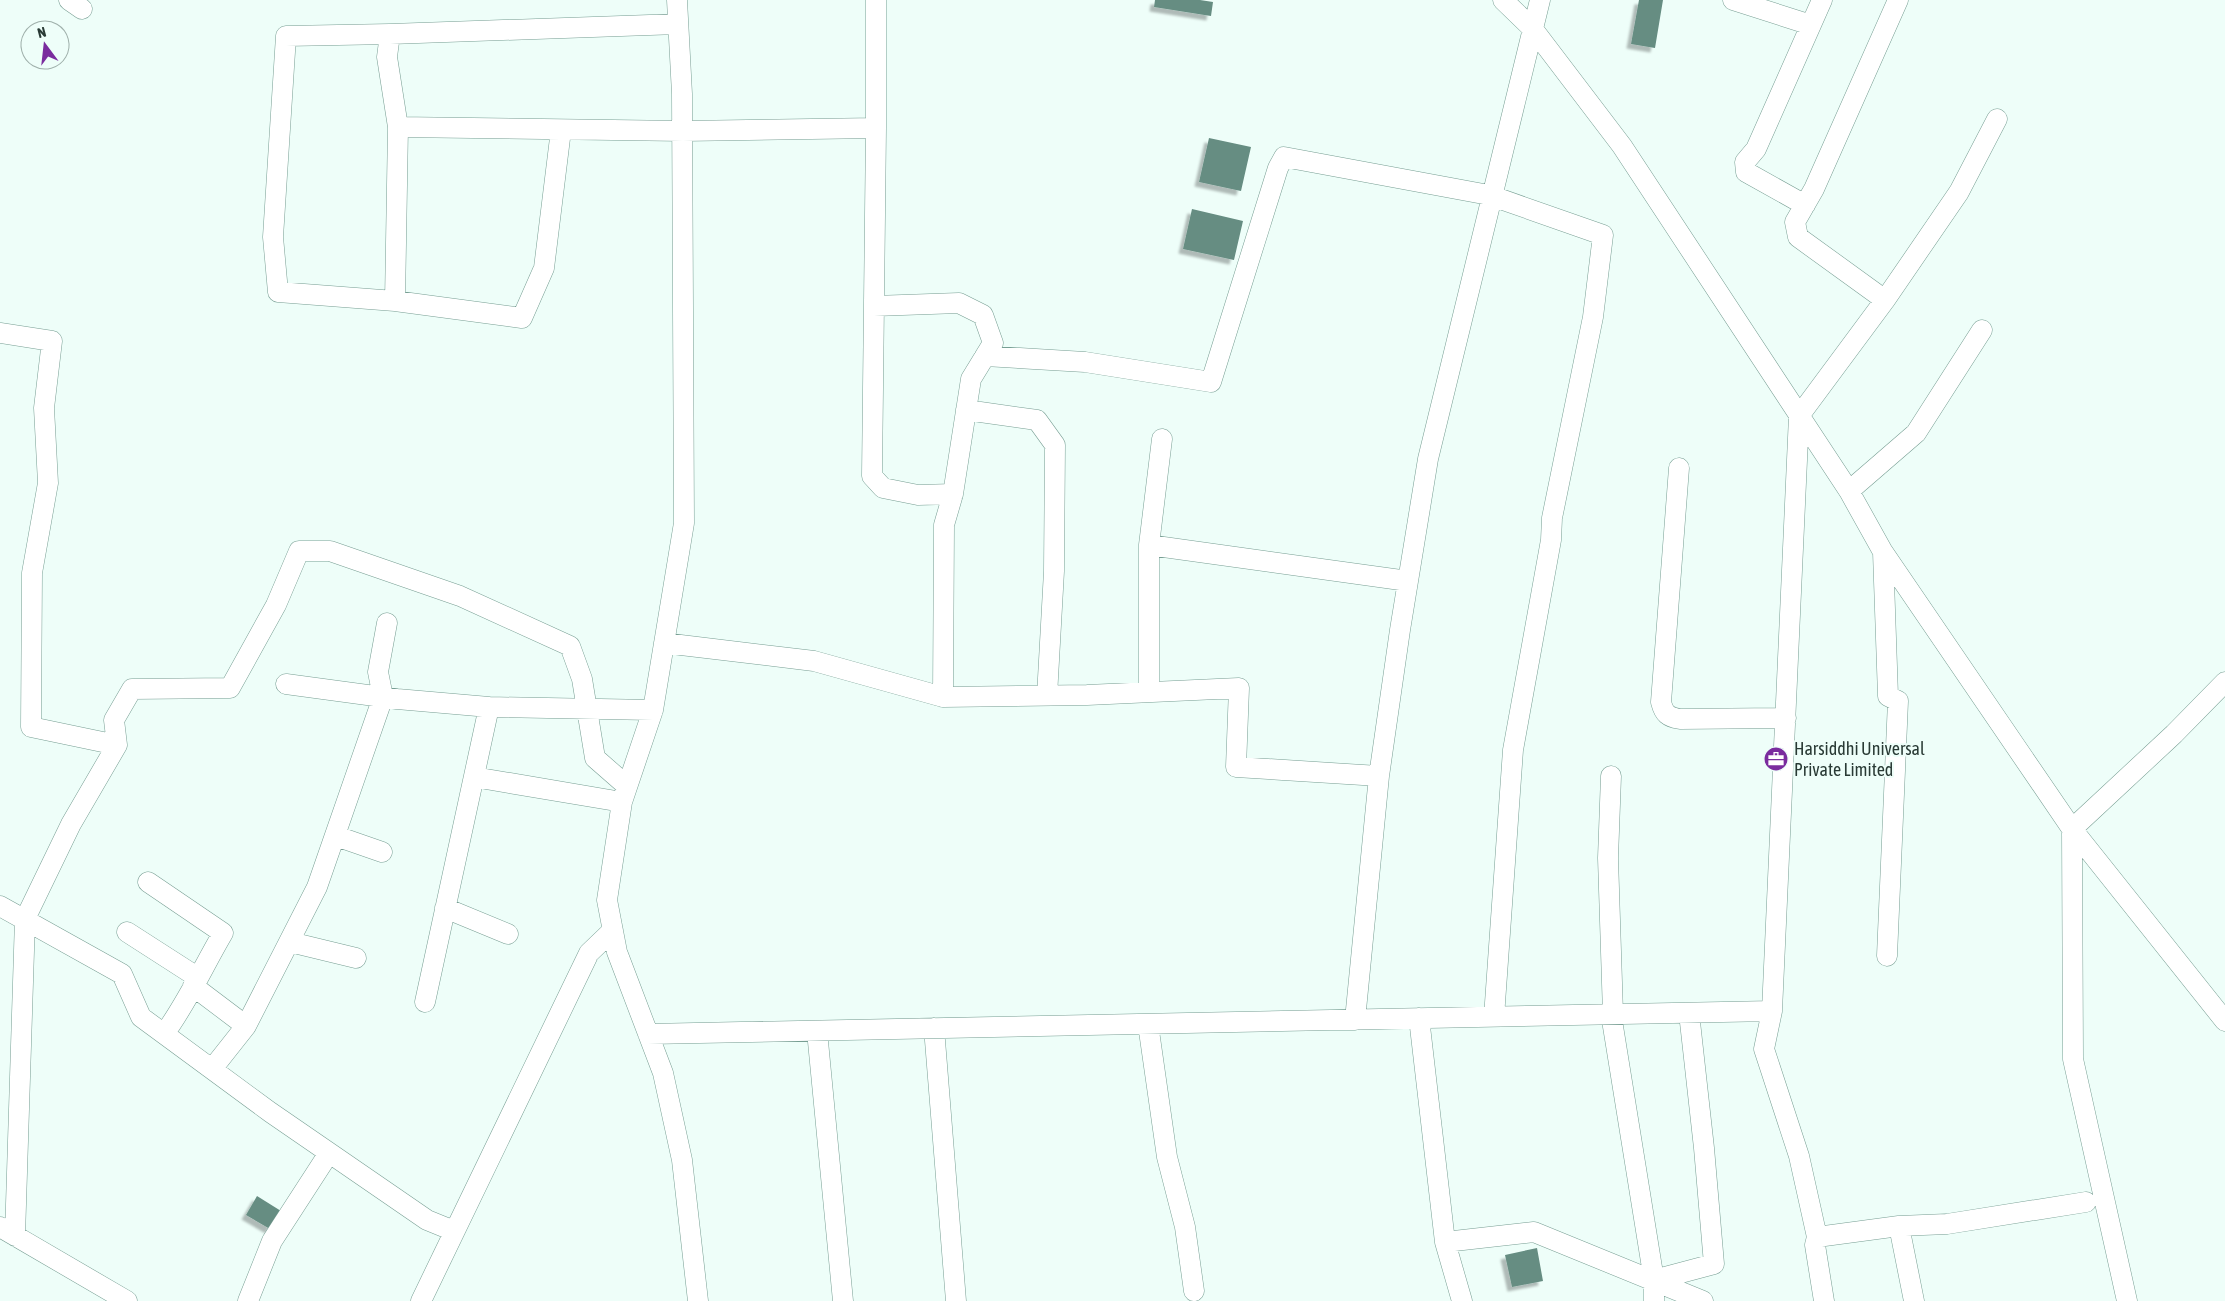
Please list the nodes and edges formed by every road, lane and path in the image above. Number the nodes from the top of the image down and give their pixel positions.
1 (676, 0) edge
2 (876, 0) edge
3 (1503, 0) edge
4 (1540, 0) edge
5 (1733, 0) edge
6 (1822, 0) edge
7 (1898, 0) edge
8 (678, 24) junction
9 (1811, 25) junction
10 (1533, 29) junction
11 (390, 34) junction
12 (1997, 119) dead end
13 (398, 128) junction
14 (876, 128) junction
15 (561, 130) junction
16 (683, 131) junction
17 (1492, 196) junction
18 (1805, 205) junction
19 (1885, 300) junction
20 (395, 301) junction
21 (874, 306) junction
22 (1982, 330) dead end
23 (0, 333) edge
24 (985, 356) junction
25 (966, 410) junction
26 (1800, 416) junction
27 (1162, 439) dead end
28 (1680, 468) dead end
29 (1849, 491) junction
30 (953, 494) junction
31 (1149, 545) junction
32 (1883, 552) junction
33 (1408, 581) junction
34 (387, 623) dead end
35 (664, 643) junction
36 (2225, 682) edge
37 (286, 684) dead end
38 (1149, 692) junction
39 (1047, 696) junction
40 (383, 697) junction
41 (943, 697) junction
42 (489, 707) junction
43 (588, 709) junction
44 (653, 710) junction
45 (1786, 718) junction
46 (117, 745) junction
47 (1379, 776) junction
48 (1611, 776) dead end
49 (474, 777) junction
50 (624, 794) junction
51 (2072, 829) junction
52 (336, 836) junction
53 (382, 852) dead end
54 (148, 882) dead end
55 (0, 906) edge
56 (445, 908) junction
57 (25, 919) junction
58 (613, 930) junction
59 (127, 932) dead end
60 (508, 934) dead end
61 (290, 942) junction
62 (1888, 956) dead end
63 (356, 958) dead end
64 (195, 982) junction
65 (425, 1002) dead end
66 (1772, 1011) junction
67 (1689, 1013) junction
68 (1612, 1014) junction
69 (1494, 1017) junction
70 (1419, 1018) junction
71 (1355, 1020) junction
72 (2225, 1021) edge
73 (1148, 1024) junction
74 (246, 1026) junction
75 (934, 1028) junction
76 (817, 1031) junction
77 (164, 1034) junction
78 (648, 1034) junction
79 (212, 1069) junction
80 (329, 1153) junction
81 (2086, 1202) dead end
82 (1899, 1226) junction
83 (8, 1232) edge
84 (454, 1232) junction
85 (1817, 1237) junction
86 (1445, 1242) junction
87 (1654, 1280) junction
88 (1194, 1291) dead end
89 (128, 1301) edge
90 (248, 1301) edge
91 (421, 1301) edge
92 (698, 1301) edge
93 (843, 1301) edge
94 (956, 1301) edge
95 (1462, 1301) edge
96 (1654, 1301) edge
97 (1703, 1301) edge
98 (1824, 1301) edge
99 (1914, 1301) edge
100 (2127, 1301) edge

1 - 8 street
2 - 14 street
3 - 10 street
4 - 10 street
5 - 9 street
6 - 9 street
7 - 18 street
8 - 11 street
8 - 16 street
9 - 18 street
10 - 17 street
10 - 26 street
11 - 13 street
11 - 20 street
12 - 19 street
13 - 15 street
13 - 20 street
14 - 16 street
14 - 21 street
15 - 16 street
15 - 20 street
16 - 35 street
17 - 24 street
17 - 33 street
17 - 69 street
18 - 19 street
19 - 26 street
21 - 24 street
21 - 30 street
22 - 29 street
23 - 46 street
24 - 25 street
25 - 30 street
25 - 39 street
26 - 29 street
26 - 45 street
27 - 31 street
28 - 45 street
29 - 32 street
30 - 41 street
31 - 33 street
31 - 38 street
32 - 51 street
32 - 62 street
33 - 47 street
34 - 40 street
35 - 41 street
35 - 44 street
36 - 51 street
37 - 40 street
38 - 39 street
38 - 47 street
39 - 41 street
40 - 42 street
40 - 52 street
42 - 43 street
42 - 49 street
43 - 44 street
43 - 46 street
43 - 50 street
44 - 50 street
45 - 66 street
46 - 57 street
47 - 71 street
48 - 68 street
49 - 50 street
49 - 56 street
50 - 58 street
51 - 72 street
51 - 100 street
52 - 53 street
52 - 61 street
54 - 64 street
55 - 57 street
56 - 60 street
56 - 65 street
57 - 77 street
57 - 83 street
58 - 78 street
58 - 84 street
59 - 64 street
61 - 63 street
61 - 74 street
64 - 74 street
64 - 77 street
66 - 67 street
66 - 85 street
67 - 68 street
67 - 87 street
68 - 69 street
68 - 87 street
69 - 70 street
70 - 71 street
70 - 86 street
71 - 73 street
73 - 75 street
73 - 88 street
74 - 79 street
75 - 76 street
75 - 94 street
76 - 78 street
76 - 93 street
77 - 79 street
78 - 92 street
79 - 80 street
80 - 84 street
80 - 90 street
81 - 82 street
82 - 85 street
82 - 99 street
83 - 89 street
84 - 91 street
85 - 98 street
86 - 87 street
86 - 95 street
87 - 96 street
87 - 97 street

